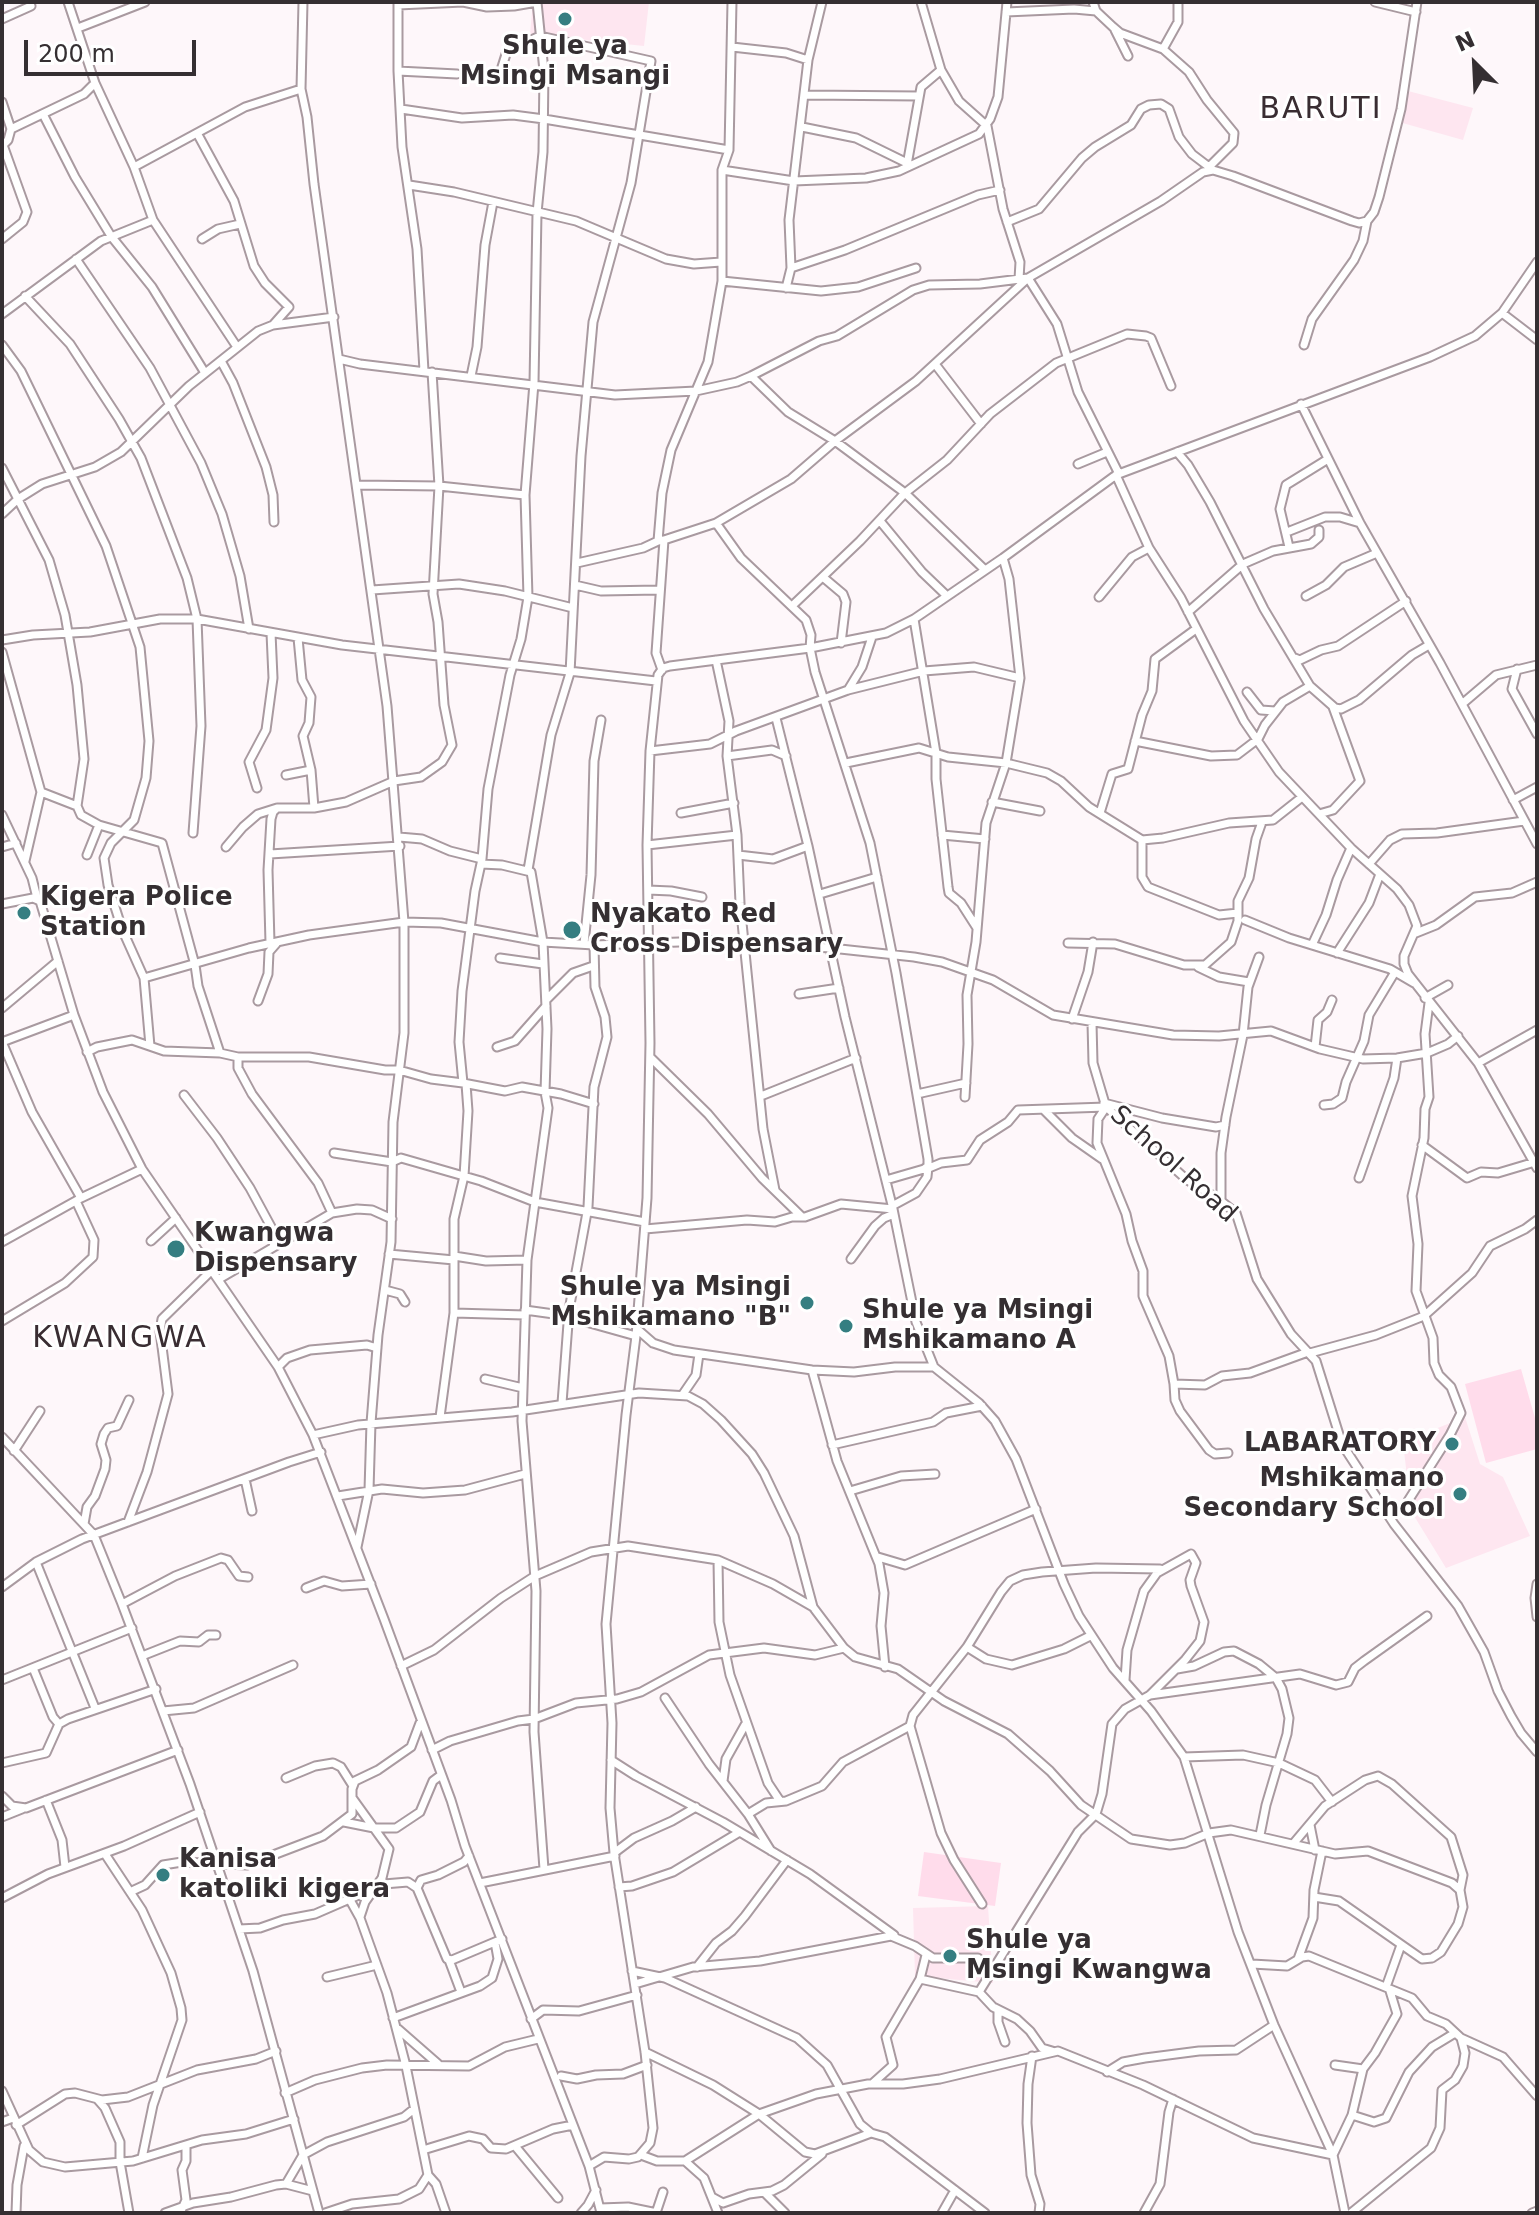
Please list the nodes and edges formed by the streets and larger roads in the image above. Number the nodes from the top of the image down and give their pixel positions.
1 (68, 2) edge
2 (145, 2) edge
3 (303, 2) edge
4 (537, 2) edge
5 (732, 2) edge
6 (822, 2) edge
7 (921, 2) edge
8 (1007, 2) edge
9 (1178, 2) edge
10 (1375, 2) edge
11 (1417, 2) edge
12 (398, 4) edge
13 (31, 6) dead end
14 (1095, 6) edge
15 (1006, 12) junction
16 (1416, 12) junction
17 (2, 19) edge
18 (1113, 27) junction
19 (78, 28) junction
20 (540, 36) junction
21 (732, 47) junction
22 (1163, 49) junction
23 (1128, 56) dead end
24 (808, 60) junction
25 (501, 70) dead end
26 (941, 70) junction
27 (398, 71) junction
28 (457, 74) dead end
29 (95, 83) junction
30 (301, 89) junction
31 (805, 95) junction
32 (919, 96) junction
33 (2, 102) edge
34 (401, 109) junction
35 (43, 114) junction
36 (544, 119) junction
37 (987, 126) junction
38 (802, 127) junction
39 (11, 129) junction
40 (197, 133) junction
41 (639, 135) junction
42 (3, 145) edge
43 (729, 150) junction
44 (907, 165) junction
45 (134, 167) junction
46 (1211, 169) junction
47 (722, 170) junction
48 (794, 181) junction
49 (409, 185) junction
50 (1000, 190) junction
51 (493, 202) junction
52 (537, 213) junction
53 (153, 220) junction
54 (1367, 221) junction
55 (1007, 222) junction
56 (240, 224) junction
57 (111, 236) junction
58 (617, 237) junction
59 (2, 239) edge
60 (202, 239) dead end
61 (76, 259) junction
62 (721, 262) junction
63 (1537, 262) edge
64 (791, 268) junction
65 (916, 268) dead end
66 (1023, 278) junction
67 (722, 281) junction
68 (786, 288) junction
69 (25, 296) junction
70 (1502, 313) junction
71 (2, 314) edge
72 (334, 317) junction
73 (273, 325) junction
74 (1537, 340) edge
75 (2, 345) edge
76 (1304, 345) dead end
77 (237, 347) junction
78 (1066, 357) junction
79 (339, 359) junction
80 (221, 361) junction
81 (935, 364) junction
82 (428, 372) junction
83 (205, 373) junction
84 (471, 376) junction
85 (751, 376) junction
86 (534, 383) junction
87 (1171, 386) dead end
88 (696, 391) junction
89 (586, 392) junction
90 (170, 403) junction
91 (1301, 404) junction
92 (981, 424) junction
93 (835, 441) junction
94 (132, 442) junction
95 (1107, 452) junction
96 (1177, 452) junction
97 (1328, 459) junction
98 (1078, 464) dead end
99 (2, 468) edge
100 (71, 474) junction
101 (1117, 474) junction
102 (357, 485) junction
103 (439, 486) junction
104 (905, 493) junction
105 (525, 495) junction
106 (18, 499) junction
107 (2, 514) edge
108 (880, 521) junction
109 (274, 522) dead end
110 (716, 523) junction
111 (1360, 523) junction
112 (1319, 530) dead end
113 (1287, 532) junction
114 (661, 540) junction
115 (1289, 547) junction
116 (1149, 548) junction
117 (1377, 553) junction
118 (1003, 558) junction
119 (577, 563) junction
120 (1243, 564) junction
121 (985, 570) junction
122 (824, 578) junction
123 (575, 585) junction
124 (433, 586) junction
125 (372, 590) junction
126 (659, 590) junction
127 (947, 596) junction
128 (1306, 596) dead end
129 (528, 597) junction
130 (1099, 597) dead end
131 (1406, 601) junction
132 (793, 605) junction
133 (573, 608) junction
134 (1188, 612) junction
135 (197, 619) junction
136 (914, 619) junction
137 (131, 623) junction
138 (249, 629) junction
139 (1196, 629) junction
140 (271, 633) junction
141 (69, 634) junction
142 (872, 637) junction
143 (298, 638) junction
144 (2, 640) edge
145 (841, 643) junction
146 (1429, 645) junction
147 (810, 648) junction
148 (380, 650) junction
149 (2, 652) edge
150 (439, 656) junction
151 (1293, 657) junction
152 (716, 660) junction
153 (514, 664) junction
154 (1537, 665) edge
155 (1517, 669) junction
156 (662, 670) junction
157 (924, 671) junction
158 (570, 673) junction
159 (1020, 678) junction
160 (656, 681) junction
161 (1310, 686) junction
162 (848, 690) junction
163 (1247, 692) dead end
164 (824, 699) junction
165 (1462, 704) junction
166 (1333, 707) junction
167 (1275, 711) junction
168 (776, 718) junction
169 (601, 720) dead end
170 (1537, 734) edge
171 (729, 735) junction
172 (1258, 739) junction
173 (1135, 741) junction
174 (650, 751) junction
175 (936, 753) junction
176 (727, 756) junction
177 (786, 756) junction
178 (846, 763) junction
179 (1006, 763) junction
180 (311, 770) junction
181 (286, 775) dead end
182 (394, 781) junction
183 (1537, 787) edge
184 (257, 788) dead end
185 (41, 792) junction
186 (1302, 797) junction
187 (1513, 800) junction
188 (992, 802) junction
189 (734, 803) junction
190 (77, 806) junction
191 (277, 808) junction
192 (314, 808) junction
193 (1040, 811) dead end
194 (681, 813) dead end
195 (1100, 813) junction
196 (1319, 814) junction
197 (2, 815) edge
198 (1524, 821) junction
199 (1262, 822) junction
200 (99, 825) junction
201 (193, 833) dead end
202 (122, 834) junction
203 (737, 835) junction
204 (942, 835) junction
205 (985, 839) junction
206 (1142, 840) junction
207 (400, 841) junction
208 (16, 843) junction
209 (1537, 844) edge
210 (647, 845) junction
211 (808, 846) junction
212 (2, 847) edge
213 (226, 847) dead end
214 (1351, 848) junction
215 (270, 854) junction
216 (87, 855) dead end
217 (738, 855) junction
218 (25, 861) junction
219 (482, 861) junction
220 (1369, 864) junction
221 (528, 870) junction
222 (1380, 874) junction
223 (877, 877) junction
224 (1537, 882) edge
225 (648, 890) junction
226 (820, 894) junction
227 (702, 897) dead end
228 (37, 898) junction
229 (2, 904) edge
230 (1238, 913) junction
231 (1245, 920) dead end
232 (404, 922) junction
233 (472, 929) junction
234 (977, 929) junction
235 (1416, 933) junction
236 (543, 942) junction
237 (647, 942) junction
238 (1093, 942) junction
239 (274, 943) junction
240 (1068, 943) dead end
241 (584, 944) junction
242 (745, 944) junction
243 (594, 945) junction
244 (1312, 945) junction
245 (831, 948) junction
246 (1337, 953) junction
247 (891, 954) junction
248 (1259, 957) dead end
249 (500, 958) dead end
250 (58, 961) junction
251 (543, 964) junction
252 (195, 965) junction
253 (593, 966) junction
254 (1198, 967) junction
255 (972, 972) junction
256 (1395, 972) junction
257 (144, 978) junction
258 (1249, 982) junction
259 (1414, 983) junction
260 (1448, 985) dead end
261 (839, 988) junction
262 (799, 994) dead end
263 (1332, 1000) dead end
264 (1427, 1000) junction
265 (258, 1001) dead end
266 (546, 1003) junction
267 (2, 1008) edge
268 (74, 1015) junction
269 (1072, 1019) junction
270 (1092, 1023) junction
271 (1537, 1030) edge
272 (1243, 1035) junction
273 (1458, 1036) junction
274 (2, 1042) edge
275 (150, 1046) junction
276 (497, 1047) dead end
277 (1315, 1047) junction
278 (87, 1052) junction
279 (220, 1053) junction
280 (1427, 1053) junction
281 (649, 1055) junction
282 (238, 1057) junction
283 (856, 1058) junction
284 (1397, 1058) junction
285 (1358, 1059) junction
286 (1478, 1063) junction
287 (399, 1070) junction
288 (465, 1083) junction
289 (966, 1083) junction
290 (545, 1092) junction
291 (917, 1094) junction
292 (184, 1095) dead end
293 (761, 1096) junction
294 (965, 1097) dead end
295 (594, 1104) junction
296 (1105, 1105) junction
297 (1324, 1105) dead end
298 (1044, 1110) junction
299 (1225, 1125) junction
300 (1422, 1145) junction
301 (334, 1153) dead end
302 (1102, 1159) junction
303 (392, 1162) junction
304 (1536, 1164) edge
305 (928, 1167) junction
306 (142, 1169) junction
307 (464, 1176) junction
308 (1359, 1178) dead end
309 (886, 1180) junction
310 (775, 1190) junction
311 (78, 1200) junction
312 (1221, 1201) junction
313 (535, 1202) junction
314 (893, 1210) junction
315 (332, 1213) junction
316 (588, 1213) junction
317 (802, 1217) junction
318 (176, 1218) junction
319 (392, 1219) junction
320 (1537, 1220) edge
321 (645, 1226) junction
322 (151, 1241) dead end
323 (2, 1242) edge
324 (273, 1247) junction
325 (389, 1254) junction
326 (454, 1258) junction
327 (851, 1259) dead end
328 (527, 1260) junction
329 (212, 1270) junction
330 (219, 1279) junction
331 (385, 1290) junction
332 (405, 1302) dead end
333 (525, 1312) junction
334 (454, 1313) junction
335 (1424, 1316) junction
336 (568, 1317) junction
337 (2, 1321) edge
338 (636, 1333) junction
339 (377, 1348) junction
340 (1309, 1352) junction
341 (699, 1354) junction
342 (278, 1367) junction
343 (934, 1367) junction
344 (812, 1370) junction
345 (485, 1379) dead end
346 (1174, 1384) junction
347 (523, 1388) junction
348 (683, 1394) junction
349 (628, 1395) junction
350 (129, 1400) dead end
351 (562, 1403) junction
352 (982, 1406) junction
353 (523, 1409) junction
354 (40, 1411) dead end
355 (440, 1417) junction
356 (371, 1423) junction
357 (313, 1435) junction
358 (2, 1437) edge
359 (832, 1445) junction
360 (14, 1451) junction
361 (321, 1452) junction
362 (1228, 1453) dead end
363 (525, 1474) junction
364 (935, 1474) dead end
365 (245, 1479) junction
366 (369, 1490) junction
367 (850, 1491) junction
368 (338, 1496) junction
369 (1408, 1501) dead end
370 (1036, 1509) junction
371 (252, 1511) dead end
372 (84, 1524) junction
373 (127, 1524) junction
374 (94, 1535) junction
375 (357, 1547) junction
376 (613, 1547) junction
377 (878, 1557) junction
378 (718, 1560) junction
379 (36, 1562) junction
380 (1164, 1568) junction
381 (1059, 1571) junction
382 (535, 1576) junction
383 (248, 1577) dead end
384 (371, 1584) junction
385 (1537, 1584) edge
386 (2, 1587) edge
387 (306, 1588) dead end
388 (122, 1604) junction
389 (813, 1607) junction
390 (1427, 1616) dead end
391 (1537, 1617) edge
392 (132, 1628) junction
393 (216, 1635) dead end
394 (1090, 1636) junction
395 (967, 1647) junction
396 (844, 1648) junction
397 (72, 1651) junction
398 (724, 1652) junction
399 (142, 1656) junction
400 (293, 1665) dead end
401 (401, 1666) junction
402 (885, 1667) junction
403 (33, 1668) junction
404 (1175, 1669) junction
405 (1276, 1678) junction
406 (2, 1680) edge
407 (1125, 1680) junction
408 (156, 1689) junction
409 (930, 1693) junction
410 (1150, 1695) junction
411 (665, 1698) dead end
412 (610, 1699) junction
413 (1142, 1700) junction
414 (95, 1708) junction
415 (163, 1711) junction
416 (534, 1719) junction
417 (421, 1721) junction
418 (59, 1724) junction
419 (745, 1725) junction
420 (910, 1726) junction
421 (178, 1750) junction
422 (432, 1750) junction
423 (1537, 1752) edge
424 (1184, 1757) junction
425 (611, 1760) junction
426 (2, 1763) edge
427 (1279, 1763) junction
428 (441, 1775) junction
429 (286, 1778) dead end
430 (723, 1782) junction
431 (353, 1786) junction
432 (2, 1796) edge
433 (353, 1799) junction
434 (46, 1800) junction
435 (780, 1801) junction
436 (1332, 1802) junction
437 (696, 1807) junction
438 (22, 1809) junction
439 (200, 1812) junction
440 (748, 1814) junction
441 (1096, 1814) junction
442 (2, 1817) edge
443 (344, 1822) junction
444 (1310, 1825) junction
445 (374, 1828) junction
446 (738, 1833) junction
447 (1209, 1833) junction
448 (1260, 1835) junction
449 (1293, 1844) junction
450 (1318, 1850) junction
451 (105, 1854) junction
452 (614, 1854) junction
453 (773, 1854) junction
454 (469, 1856) junction
455 (787, 1860) junction
456 (217, 1863) junction
457 (65, 1867) junction
458 (544, 1869) junction
459 (480, 1883) junction
460 (619, 1887) junction
461 (417, 1888) junction
462 (373, 1889) junction
463 (1460, 1890) junction
464 (132, 1891) junction
465 (1314, 1897) junction
466 (2, 1898) edge
467 (350, 1900) junction
468 (982, 1904) dead end
469 (360, 1918) junction
470 (239, 1929) junction
471 (896, 1937) junction
472 (498, 1940) junction
473 (1401, 1945) junction
474 (926, 1955) junction
475 (978, 1958) dead end
476 (1298, 1959) junction
477 (449, 1960) junction
478 (1252, 1964) junction
479 (377, 1965) junction
480 (697, 1967) junction
481 (632, 1971) junction
482 (661, 1976) junction
483 (327, 1977) dead end
484 (920, 1979) junction
485 (635, 1984) junction
486 (1388, 1989) junction
487 (461, 1992) junction
488 (979, 1992) junction
489 (637, 1995) junction
490 (998, 2010) junction
491 (393, 2018) junction
492 (531, 2019) junction
493 (1274, 2025) junction
494 (395, 2027) junction
495 (1458, 2036) junction
496 (538, 2039) junction
497 (1005, 2042) dead end
498 (276, 2051) junction
499 (1054, 2051) junction
500 (645, 2052) junction
501 (1032, 2056) junction
502 (438, 2064) junction
503 (647, 2065) junction
504 (1335, 2065) dead end
505 (406, 2066) junction
506 (1363, 2069) junction
507 (1107, 2072) junction
508 (561, 2076) dead end
509 (873, 2083) junction
510 (161, 2085) junction
511 (839, 2089) junction
512 (2, 2091) edge
513 (285, 2093) junction
514 (1537, 2096) edge
515 (1173, 2099) junction
516 (98, 2100) junction
517 (5, 2106) edge
518 (414, 2109) junction
519 (759, 2114) junction
520 (1352, 2115) junction
521 (294, 2119) junction
522 (15, 2121) junction
523 (2, 2122) edge
524 (573, 2125) junction
525 (871, 2133) junction
526 (25, 2143) junction
527 (186, 2146) junction
528 (515, 2146) junction
529 (423, 2150) junction
530 (826, 2150) junction
531 (802, 2151) junction
532 (303, 2155) junction
533 (641, 2155) junction
534 (1333, 2155) junction
535 (142, 2158) junction
536 (685, 2161) junction
537 (120, 2162) junction
538 (589, 2166) junction
539 (805, 2168) junction
540 (428, 2175) junction
541 (286, 2184) junction
542 (596, 2190) junction
543 (955, 2190) junction
544 (313, 2191) junction
545 (663, 2192) dead end
546 (765, 2193) junction
547 (558, 2198) dead end
548 (718, 2207) edge
549 (182, 2209) edge
550 (600, 2211) edge
551 (16, 2213) edge
552 (129, 2213) edge
553 (165, 2213) edge
554 (319, 2213) edge
555 (325, 2213) edge
556 (446, 2213) edge
557 (581, 2213) edge
558 (657, 2213) edge
559 (785, 2213) edge
560 (942, 2213) edge
561 (985, 2213) edge
562 (1039, 2213) edge
563 (1144, 2213) edge
564 (1345, 2213) edge
565 (1351, 2213) edge

1 - 19 street
2 - 19 street
3 - 30 street
4 - 12 street
4 - 20 street
5 - 21 street
6 - 24 street
7 - 26 street
8 - 15 street
9 - 22 street
10 - 16 street
11 - 16 street
12 - 27 street
13 - 17 street
14 - 15 street
14 - 18 street
15 - 37 street
16 - 54 street
18 - 22 street
18 - 23 street
19 - 29 street
20 - 25 street
20 - 36 street
20 - 41 street
21 - 24 street
21 - 43 street
22 - 46 street
24 - 31 street
26 - 32 street
26 - 37 street
27 - 28 street
27 - 34 street
29 - 35 street
29 - 45 street
30 - 40 street
30 - 72 street
31 - 32 street
31 - 38 street
32 - 44 street
33 - 39 street
34 - 36 street
34 - 49 street
35 - 39 street
35 - 57 street
36 - 41 street
36 - 52 street
37 - 44 street
37 - 50 street
38 - 44 street
38 - 48 street
39 - 42 street
40 - 45 street
40 - 56 street
41 - 43 street
41 - 58 street
42 - 59 street
43 - 47 street
44 - 48 street
45 - 53 street
46 - 54 street
46 - 55 street
46 - 66 street
47 - 48 street
47 - 62 street
48 - 64 street
49 - 51 street
49 - 82 street
50 - 55 street
50 - 64 street
51 - 52 street
51 - 84 street
52 - 58 street
52 - 86 street
53 - 57 street
53 - 77 street
54 - 76 street
55 - 66 street
56 - 60 street
56 - 73 street
57 - 61 street
57 - 83 street
58 - 62 street
58 - 89 street
61 - 69 street
61 - 90 street
62 - 67 street
63 - 70 street
64 - 68 street
65 - 68 street
66 - 78 street
66 - 81 street
66 - 85 street
67 - 68 street
67 - 88 street
69 - 71 street
69 - 94 street
70 - 74 street
70 - 91 street
72 - 73 street
72 - 79 street
73 - 77 street
75 - 100 street
77 - 80 street
78 - 87 street
78 - 92 street
78 - 95 street
79 - 82 street
79 - 102 street
80 - 83 street
80 - 109 street
81 - 92 street
81 - 93 street
82 - 84 street
82 - 103 street
83 - 90 street
84 - 86 street
85 - 88 street
85 - 93 street
86 - 89 street
86 - 105 street
88 - 89 street
88 - 114 street
89 - 119 street
90 - 94 street
90 - 138 street
91 - 96 street
91 - 97 street
92 - 104 street
93 - 104 street
93 - 110 street
94 - 100 street
94 - 135 street
95 - 98 street
95 - 101 street
96 - 101 street
96 - 120 street
97 - 111 street
97 - 113 street
99 - 106 street
100 - 106 street
100 - 137 street
101 - 116 street
101 - 118 street
102 - 103 street
102 - 125 street
103 - 105 street
103 - 124 street
104 - 108 street
104 - 121 street
105 - 129 street
106 - 107 street
106 - 141 street
108 - 122 street
108 - 127 street
110 - 114 street
110 - 132 street
111 - 113 street
111 - 117 street
112 - 115 street
113 - 115 street
114 - 119 street
114 - 126 street
115 - 120 street
116 - 130 street
116 - 134 street
117 - 128 street
117 - 131 street
118 - 121 street
118 - 159 street
119 - 123 street
120 - 134 street
120 - 151 street
121 - 127 street
122 - 132 street
122 - 145 street
123 - 126 street
123 - 133 street
124 - 125 street
124 - 129 street
124 - 150 street
125 - 148 street
126 - 156 street
127 - 136 street
129 - 133 street
129 - 153 street
131 - 146 street
131 - 151 street
132 - 147 street
133 - 158 street
134 - 139 street
135 - 137 street
135 - 138 street
135 - 201 street
136 - 142 street
136 - 157 street
137 - 141 street
137 - 202 street
138 - 140 street
139 - 172 street
139 - 173 street
140 - 143 street
140 - 184 street
141 - 144 street
141 - 190 street
142 - 145 street
142 - 162 street
143 - 148 street
143 - 180 street
145 - 147 street
146 - 165 street
146 - 166 street
147 - 152 street
147 - 164 street
148 - 150 street
148 - 182 street
149 - 185 street
150 - 153 street
150 - 182 street
151 - 161 street
152 - 156 street
152 - 171 street
153 - 158 street
153 - 219 street
154 - 155 street
155 - 165 street
155 - 170 street
156 - 160 street
157 - 159 street
157 - 162 street
157 - 175 street
158 - 160 street
158 - 221 street
159 - 179 street
160 - 174 street
161 - 166 street
161 - 167 street
162 - 164 street
163 - 167 street
164 - 168 street
164 - 178 street
165 - 187 street
166 - 196 street
167 - 172 street
168 - 171 street
168 - 177 street
169 - 241 street
171 - 174 street
171 - 176 street
172 - 173 street
172 - 186 street
173 - 195 street
174 - 210 street
175 - 178 street
175 - 179 street
175 - 204 street
176 - 177 street
176 - 189 street
177 - 211 street
178 - 223 street
179 - 188 street
179 - 195 street
180 - 181 street
180 - 192 street
182 - 192 street
182 - 207 street
183 - 187 street
185 - 190 street
185 - 218 street
186 - 196 street
186 - 199 street
187 - 198 street
188 - 193 street
188 - 205 street
189 - 194 street
189 - 203 street
190 - 200 street
191 - 192 street
191 - 213 street
191 - 215 street
195 - 206 street
196 - 214 street
197 - 208 street
198 - 209 street
198 - 220 street
199 - 206 street
199 - 230 street
200 - 202 street
200 - 216 street
202 - 252 street
202 - 257 street
203 - 210 street
203 - 217 street
204 - 205 street
204 - 234 street
205 - 234 street
206 - 230 street
207 - 215 street
207 - 219 street
207 - 232 street
208 - 212 street
208 - 218 street
210 - 225 street
211 - 217 street
211 - 226 street
214 - 220 street
214 - 244 street
215 - 239 street
217 - 242 street
218 - 228 street
219 - 221 street
219 - 233 street
220 - 222 street
221 - 236 street
222 - 235 street
222 - 246 street
223 - 226 street
223 - 247 street
224 - 235 street
225 - 227 street
225 - 237 street
226 - 245 street
228 - 229 street
228 - 250 street
230 - 254 street
231 - 244 street
232 - 233 street
232 - 239 street
232 - 287 street
233 - 236 street
233 - 288 street
234 - 255 street
235 - 259 street
236 - 241 street
236 - 251 street
237 - 242 street
237 - 243 street
237 - 281 street
238 - 240 street
238 - 254 street
238 - 269 street
239 - 252 street
239 - 265 street
241 - 243 street
242 - 245 street
242 - 293 street
243 - 253 street
244 - 246 street
245 - 247 street
245 - 261 street
246 - 256 street
247 - 255 street
247 - 291 street
248 - 258 street
249 - 251 street
250 - 267 street
250 - 268 street
251 - 266 street
252 - 257 street
252 - 279 street
253 - 266 street
253 - 295 street
254 - 258 street
255 - 269 street
255 - 289 street
256 - 259 street
256 - 285 street
257 - 275 street
258 - 272 street
259 - 264 street
260 - 264 street
261 - 262 street
261 - 283 street
263 - 277 street
264 - 273 street
264 - 280 street
266 - 276 street
266 - 290 street
268 - 274 street
268 - 278 street
269 - 270 street
270 - 272 street
270 - 296 street, School Road
271 - 286 street
272 - 277 street
272 - 299 street
273 - 280 street
273 - 286 street
274 - 311 street
275 - 278 street
275 - 279 street
277 - 285 street
278 - 306 street
279 - 282 street
280 - 284 street
280 - 300 street
281 - 310 street
281 - 321 street
282 - 287 street
282 - 315 street
283 - 293 street
283 - 309 street
284 - 285 street
284 - 308 street
285 - 297 street
286 - 304 street
287 - 288 street
287 - 303 street
288 - 290 street
288 - 307 street
289 - 291 street
289 - 294 street
290 - 295 street
290 - 313 street
291 - 305 street
292 - 324 street
293 - 310 street
295 - 316 street
296 - 298 street
296 - 299 street
296 - 302 street
296 - 312 street, School Road
298 - 302 street
298 - 305 street
299 - 312 street
300 - 304 street
300 - 335 street
301 - 303 street
302 - 346 street
303 - 307 street
303 - 319 street
305 - 309 street
305 - 314 street
306 - 311 street
306 - 318 street
307 - 313 street
307 - 326 street
309 - 314 street
310 - 317 street
311 - 323 street
311 - 337 street
312 - 340 street, School Road
313 - 316 street
313 - 328 street
314 - 317 street
314 - 327 street
314 - 343 street
315 - 319 street
315 - 324 street
316 - 321 street
316 - 336 street
317 - 321 street
318 - 322 street
318 - 329 street
319 - 325 street
320 - 335 street
321 - 338 street
324 - 330 street
325 - 326 street
325 - 331 street
326 - 328 street
326 - 334 street
328 - 333 street
329 - 330 street
329 - 373 street
330 - 342 street
331 - 332 street
331 - 339 street
333 - 334 street
333 - 336 street
333 - 347 street
334 - 355 street
335 - 340 street
335 - 369 street
336 - 338 street
336 - 351 street
338 - 341 street
338 - 349 street
339 - 342 street
339 - 356 street
340 - 346 street
340 - 423 street, School Road
341 - 344 street
341 - 348 street
342 - 357 street
343 - 344 street
343 - 352 street
344 - 359 street
345 - 347 street
346 - 362 street
347 - 353 street
348 - 349 street
348 - 389 street
349 - 351 street
349 - 376 street
350 - 372 street
351 - 353 street
352 - 359 street
352 - 370 street
353 - 355 street
353 - 363 street
354 - 360 street
355 - 356 street
356 - 357 street
356 - 366 street
357 - 361 street
358 - 360 street
359 - 367 street
360 - 372 street
361 - 365 street
361 - 368 street
363 - 366 street
363 - 382 street
364 - 367 street
365 - 371 street
365 - 373 street
366 - 368 street
366 - 375 street
367 - 377 street
368 - 375 street
370 - 377 street
370 - 381 street
372 - 374 street
373 - 374 street
374 - 379 street
374 - 388 street
375 - 384 street
376 - 378 street
376 - 382 street
376 - 412 street
377 - 402 street
378 - 389 street
378 - 398 street
379 - 386 street
379 - 397 street
380 - 381 street
380 - 404 street
380 - 407 street
381 - 394 street
381 - 395 street
382 - 401 street
382 - 416 street
383 - 388 street
384 - 387 street
384 - 401 street
385 - 391 street
388 - 392 street
389 - 396 street
390 - 405 street
392 - 397 street
392 - 399 street
393 - 399 street
394 - 395 street
394 - 407 street
395 - 409 street
396 - 398 street
396 - 402 street
397 - 403 street
397 - 414 street
398 - 412 street
398 - 419 street
399 - 408 street
400 - 415 street
401 - 417 street
402 - 409 street
403 - 406 street
403 - 418 street
404 - 405 street
404 - 410 street
405 - 410 street
405 - 427 street
407 - 413 street
408 - 414 street
408 - 415 street
409 - 420 street
409 - 441 street
410 - 413 street
411 - 430 street
412 - 416 street
412 - 425 street
413 - 424 street
413 - 441 street
414 - 418 street
415 - 421 street
416 - 422 street
416 - 458 street
417 - 422 street
417 - 431 street
418 - 426 street
419 - 430 street
419 - 435 street
420 - 435 street
420 - 468 street
421 - 434 street
421 - 439 street
422 - 428 street
424 - 427 street
424 - 447 street
425 - 437 street
425 - 452 street
427 - 436 street
427 - 448 street
428 - 445 street
428 - 454 street
429 - 431 street
430 - 440 street
431 - 433 street
432 - 438 street
433 - 443 street
433 - 445 street
434 - 438 street
434 - 457 street
435 - 440 street
436 - 444 street
436 - 463 street
437 - 446 street
437 - 452 street
438 - 442 street
439 - 451 street
439 - 456 street
440 - 453 street
441 - 447 street
441 - 488 street
443 - 445 street
443 - 456 street
444 - 449 street
444 - 450 street
445 - 462 street
446 - 453 street
446 - 460 street
447 - 448 street
447 - 478 street
448 - 449 street
449 - 450 street
450 - 463 street
450 - 465 street
451 - 457 street
451 - 464 street
452 - 458 street
452 - 460 street
453 - 455 street
454 - 459 street
454 - 461 street
455 - 471 street
455 - 480 street
456 - 464 street
456 - 470 street
457 - 466 street
458 - 459 street
459 - 472 street
460 - 481 street
461 - 462 street
461 - 477 street
462 - 467 street
462 - 469 street
463 - 473 street
464 - 510 street
465 - 473 street
465 - 476 street
467 - 469 street
467 - 470 street
469 - 479 street
470 - 498 street
471 - 474 street
471 - 480 street
472 - 477 street
472 - 487 street
472 - 492 street
473 - 486 street
474 - 475 street
474 - 484 street
476 - 478 street
476 - 486 street
477 - 487 street
478 - 493 street
479 - 483 street
479 - 491 street
480 - 482 street
481 - 482 street
481 - 485 street
482 - 485 street
482 - 511 street
484 - 488 street
484 - 509 street
485 - 489 street
486 - 495 street
486 - 506 street
487 - 491 street
488 - 490 street
489 - 492 street
489 - 500 street
490 - 497 street
490 - 499 street
491 - 494 street
492 - 496 street
493 - 507 street
493 - 534 street
494 - 502 street
494 - 505 street
495 - 514 street
495 - 520 street
495 - 565 street
496 - 502 street
496 - 524 street
498 - 510 street
498 - 513 street
499 - 501 street
499 - 507 street
500 - 503 street
500 - 519 street
501 - 509 street
501 - 562 street
502 - 505 street
503 - 508 street
503 - 533 street
504 - 506 street
505 - 513 street
505 - 518 street
506 - 520 street
507 - 515 street
509 - 511 street
510 - 516 street
510 - 535 street
511 - 519 street
511 - 525 street
512 - 517 street
513 - 521 street
515 - 534 street
515 - 563 street
516 - 522 street
516 - 537 street
517 - 522 street
518 - 529 street
518 - 532 street
519 - 531 street
519 - 536 street
520 - 534 street
521 - 527 street
521 - 532 street
522 - 523 street
522 - 526 street
524 - 528 street
524 - 538 street
525 - 530 street
525 - 543 street
526 - 537 street
526 - 551 street
527 - 535 street
527 - 549 street
528 - 529 street
528 - 547 street
529 - 540 street
530 - 531 street
530 - 539 street
531 - 539 street
532 - 541 street
532 - 544 street
533 - 536 street
533 - 538 street
534 - 564 street
535 - 537 street
536 - 548 street
537 - 552 street
538 - 542 street
539 - 546 street
540 - 555 street
540 - 556 street
541 - 544 street
541 - 549 street
542 - 550 street
542 - 557 street
543 - 560 street
543 - 561 street
544 - 554 street
545 - 558 street
546 - 548 street
546 - 559 street
549 - 553 street
550 - 558 street

